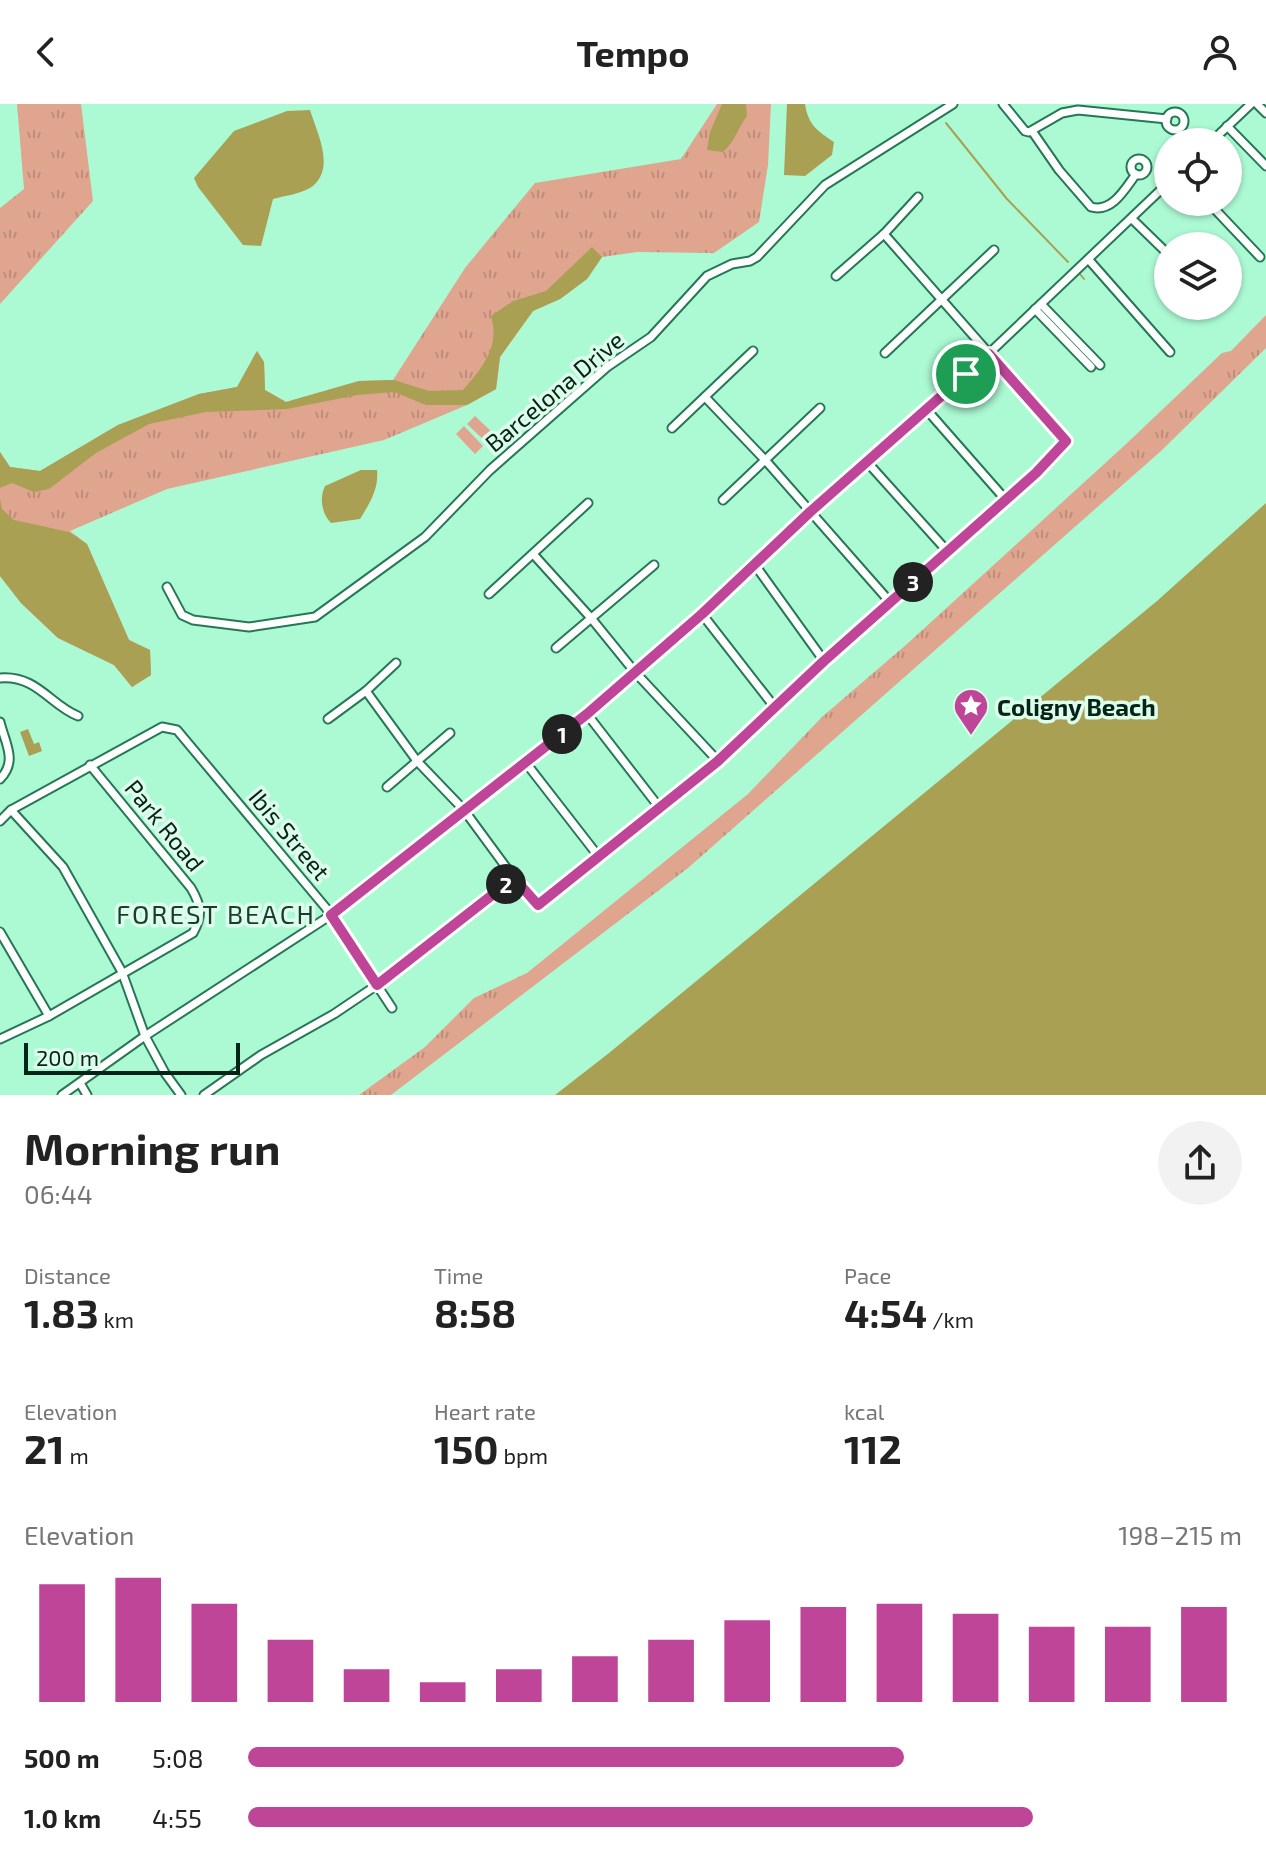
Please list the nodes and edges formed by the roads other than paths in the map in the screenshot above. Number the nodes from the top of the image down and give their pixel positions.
1 (953, 104) edge
2 (1003, 104) edge
3 (1251, 104) edge
4 (1257, 104) edge
5 (1078, 107) edge
6 (1096, 107) edge
7 (1266, 113) edge
8 (1167, 119) dead end
9 (1227, 126) joint
10 (1032, 131) junction
11 (1266, 166) edge
12 (1136, 174) dead end
13 (918, 197) dead end
14 (1154, 197) edge
15 (1221, 216) edge
16 (1132, 219) junction
17 (884, 234) junction
18 (1154, 240) edge
19 (994, 250) dead end
20 (1260, 257) dead end
21 (1089, 260) junction
22 (836, 276) dead end
23 (940, 301) junction
24 (1038, 307) junction
25 (753, 351) dead end
26 (1170, 352) dead end
27 (885, 353) dead end
28 (989, 354) junction
29 (1100, 365) dead end
30 (1091, 367) dead end
31 (705, 397) junction
32 (820, 408) dead end
33 (926, 409) junction
34 (672, 428) dead end
35 (766, 461) junction
36 (868, 463) junction
37 (1005, 499) junction
38 (723, 500) dead end
39 (588, 503) dead end
40 (810, 512) junction
41 (948, 552) junction
42 (534, 555) junction
43 (654, 565) dead end
44 (755, 565) junction
45 (167, 587) dead end
46 (489, 594) dead end
47 (890, 602) junction
48 (702, 614) junction
49 (591, 618) junction
50 (556, 648) dead end
51 (824, 661) junction
52 (396, 663) dead end
53 (634, 671) junction
54 (0, 678) edge
55 (366, 691) junction
56 (776, 709) junction
57 (587, 714) junction
58 (78, 716) dead end
59 (328, 719) dead end
60 (0, 722) edge
61 (450, 733) dead end
62 (417, 761) junction
63 (718, 761) junction
64 (526, 763) junction
65 (90, 765) junction
66 (0, 779) edge
67 (387, 787) dead end
68 (659, 807) junction
69 (11, 810) junction
70 (464, 810) junction
71 (0, 821) edge
72 (599, 857) junction
73 (514, 878) junction
74 (331, 915) junction
75 (0, 932) edge
76 (122, 972) junction
77 (377, 985) junction
78 (392, 1008) dead end
79 (49, 1016) junction
80 (145, 1036) junction
81 (0, 1039) edge
82 (80, 1083) junction
83 (62, 1095) edge
84 (87, 1095) edge
85 (181, 1095) edge
86 (204, 1095) edge

1 - 45 street, Barcelona Drive
2 - 10 street
3 - 9 street
4 - 7 street
5 - 6 street
5 - 10 street
6 - 8 street
9 - 11 street
10 - 12 street
13 - 17 street
14 - 16 street
15 - 20 street
16 - 18 street
16 - 21 street
17 - 22 street
17 - 23 street
19 - 23 street
21 - 24 street
21 - 26 street
23 - 27 street
23 - 28 street
24 - 28 street
24 - 29 street
24 - 30 street
25 - 31 street
28 - 33 street
28 - 37 street
31 - 34 street
31 - 35 street
32 - 35 street
33 - 36 street
33 - 37 street
35 - 38 street
35 - 40 street
36 - 40 street
36 - 41 street
37 - 41 street
39 - 42 street
40 - 44 street
40 - 47 street
41 - 47 street
42 - 46 street
42 - 49 street
43 - 49 street
44 - 48 street
44 - 51 street
47 - 51 street
48 - 53 street
48 - 56 street
49 - 50 street
49 - 53 street
51 - 56 street
52 - 55 street
53 - 57 street
53 - 63 street
54 - 58 street
55 - 59 street
55 - 62 street
56 - 63 street
57 - 64 street
57 - 68 street
60 - 66 street
61 - 62 street
62 - 67 street
62 - 70 street
63 - 68 street
64 - 70 street
64 - 72 street
65 - 69 street
65 - 74 street, Ibis Street
65 - 76 street, Park Road
68 - 72 street
69 - 71 street
69 - 76 street
70 - 73 street
70 - 74 street
72 - 73 street
73 - 77 street
74 - 77 street, Ibis Street
74 - 80 street
75 - 79 street
76 - 79 street, Park Road
76 - 80 street
77 - 78 street, Ibis Street
77 - 86 street
79 - 81 street, Park Road
80 - 82 street
80 - 85 street
82 - 83 street
82 - 84 street

